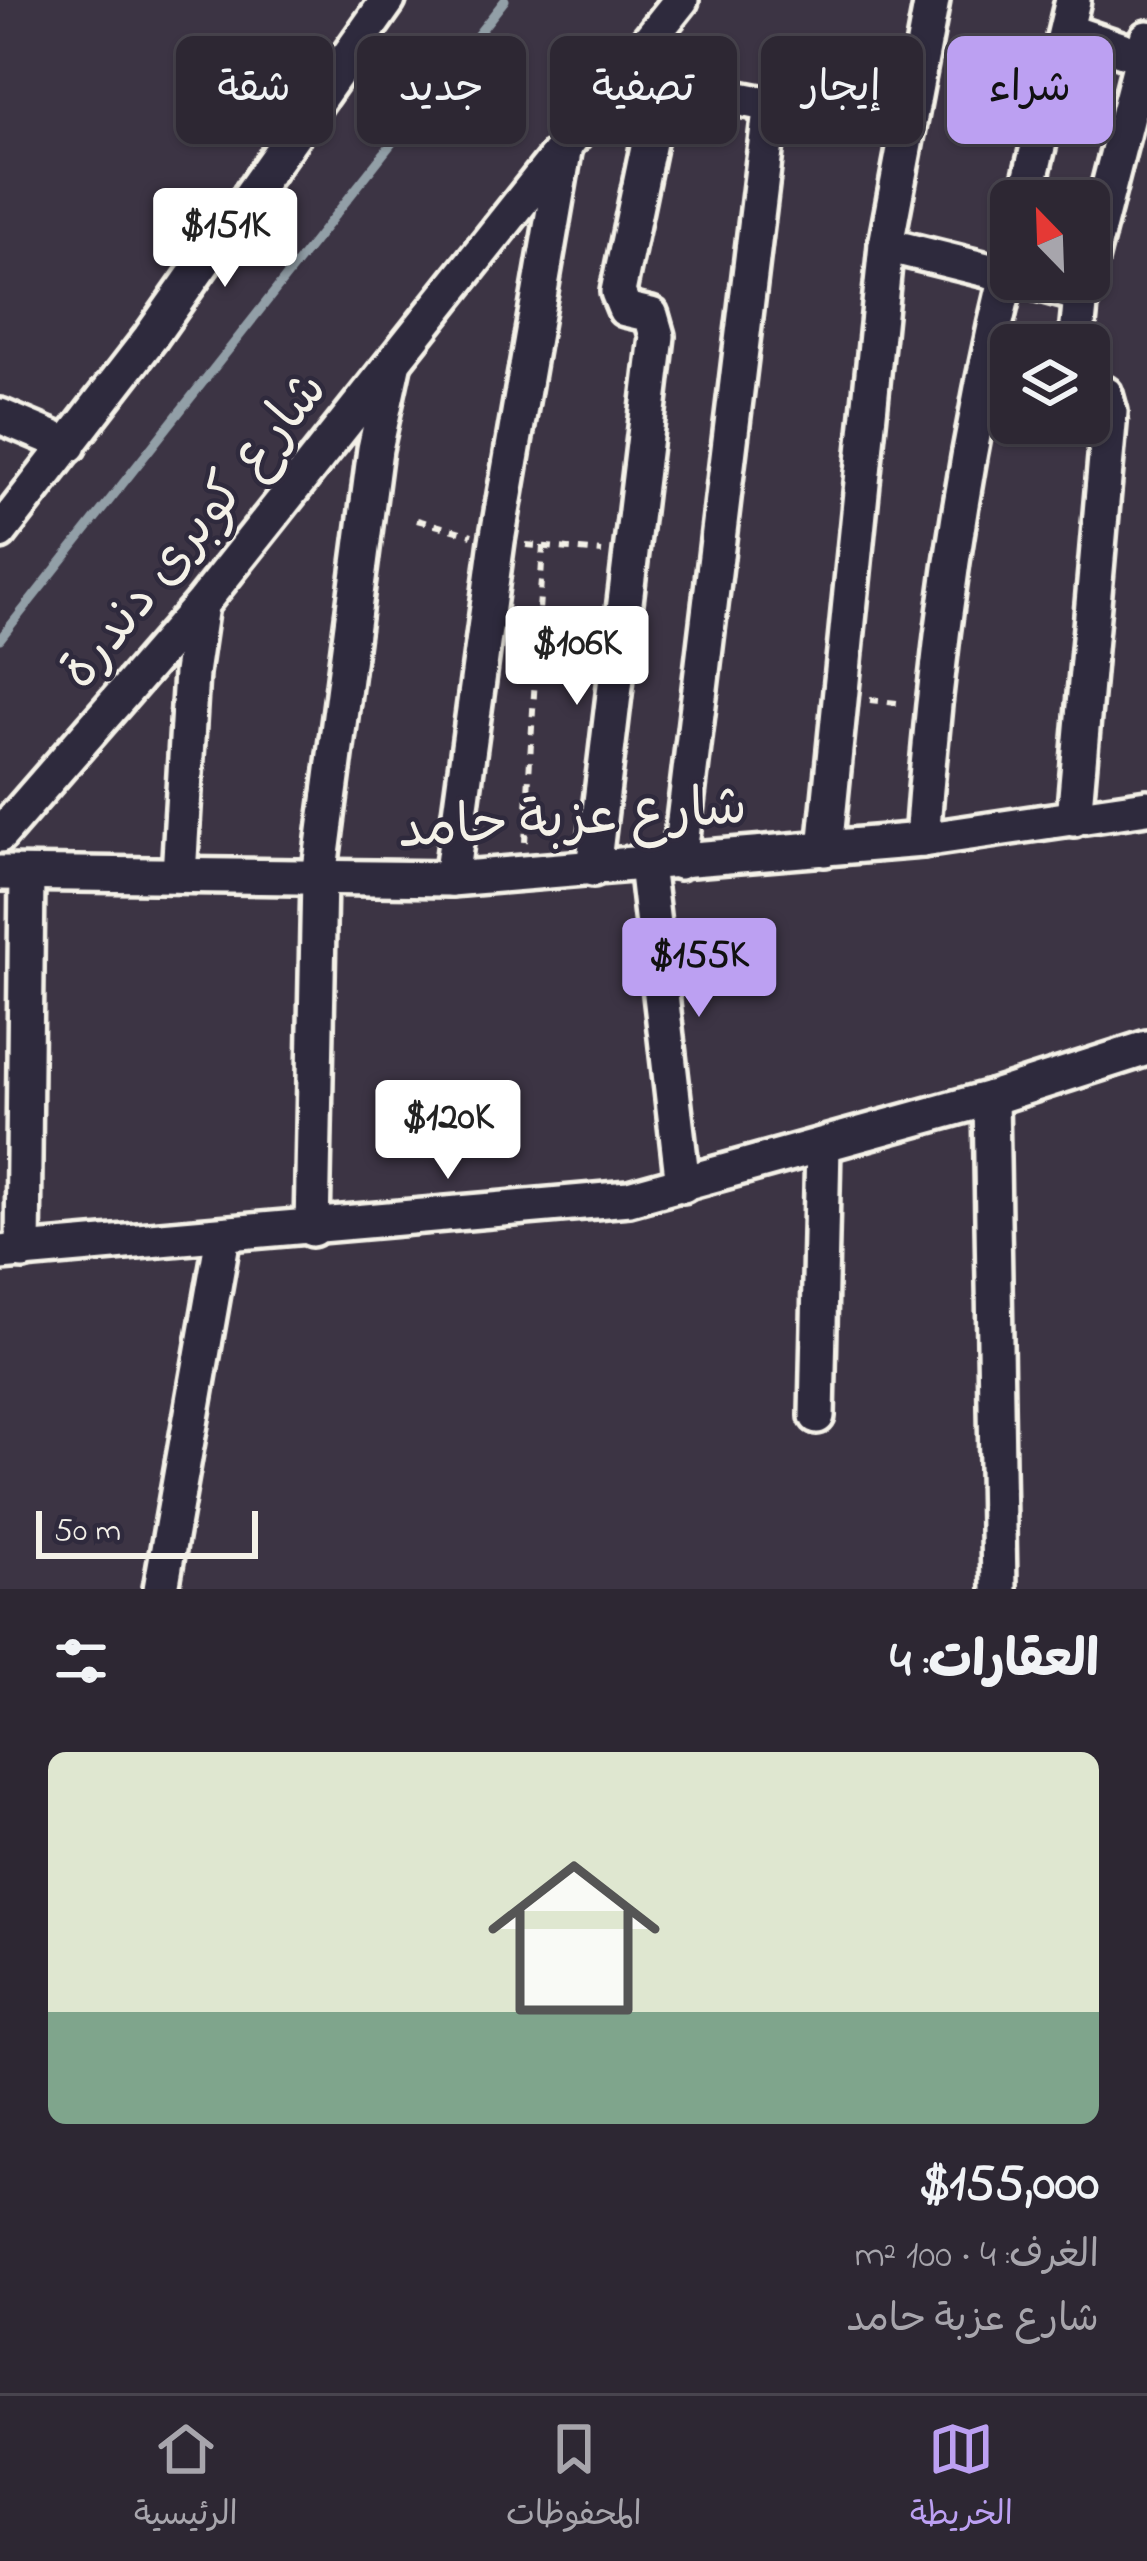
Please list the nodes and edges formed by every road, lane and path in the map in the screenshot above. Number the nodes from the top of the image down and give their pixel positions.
1 (388, 0) edge
2 (680, 0) edge
3 (932, 0) edge
4 (1070, 16) edge
5 (652, 36) edge
6 (923, 48) edge
7 (1145, 51) edge
8 (565, 144) edge
9 (566, 144) edge
10 (649, 144) edge
11 (765, 144) edge
12 (905, 144) edge
13 (1030, 180) edge
14 (1110, 185) edge
15 (886, 245) junction
16 (990, 267) edge
17 (1006, 300) edge
18 (394, 360) junction
19 (0, 416) edge
20 (1107, 444) edge
21 (69, 445) junction
22 (417, 520) dead end
23 (0, 532) edge
24 (496, 542) junction
25 (630, 555) junction
26 (202, 603) junction
27 (843, 697) junction
28 (932, 706) junction
29 (1147, 808) edge
30 (1074, 819) junction
31 (0, 835) edge
32 (922, 840) junction
33 (825, 849) junction
34 (662, 863) junction
35 (593, 869) junction
36 (13, 873) edge
37 (524, 874) junction
38 (179, 875) junction
39 (319, 877) junction
40 (452, 879) junction
41 (1147, 1048) edge
42 (992, 1098) junction
43 (823, 1145) junction
44 (683, 1185) junction
45 (312, 1229) junction
46 (223, 1236) junction
47 (11, 1253) edge
48 (817, 1416) dead end
49 (161, 1589) edge
50 (999, 1589) edge

1 - 21 street
2 - 5 street, شارع كوبرى دندرة
3 - 6 street
4 - 7 street
4 - 13 street
7 - 14 street
8 - 18 street, شارع كوبرى دندرة
9 - 24 street
10 - 25 street
11 - 34 street
12 - 15 street
15 - 16 street
15 - 27 street
17 - 28 street
18 - 26 street, شارع كوبرى دندرة
18 - 39 street
19 - 21 street
20 - 30 street
21 - 23 street
22 - 24 path
24 - 40 street
25 - 35 street
25 - 37 path
26 - 31 street, شارع كوبرى دندرة
26 - 38 street
27 - 28 path
27 - 33 street
28 - 32 street
29 - 30 street, شارع عزبة حامد
30 - 32 street, شارع عزبة حامد
32 - 33 street, شارع عزبة حامد
33 - 34 street, شارع عزبة حامد
34 - 35 street, شارع عزبة حامد
34 - 44 street
35 - 37 street, شارع عزبة حامد
36 - 38 street, شارع عزبة حامد
36 - 47 street
37 - 40 street, شارع عزبة حامد
38 - 39 street, شارع عزبة حامد
39 - 40 street, شارع عزبة حامد
39 - 45 street
41 - 42 street
42 - 43 street
42 - 50 street
43 - 44 street
43 - 48 street
44 - 45 street
45 - 46 street
46 - 47 street
46 - 49 street

